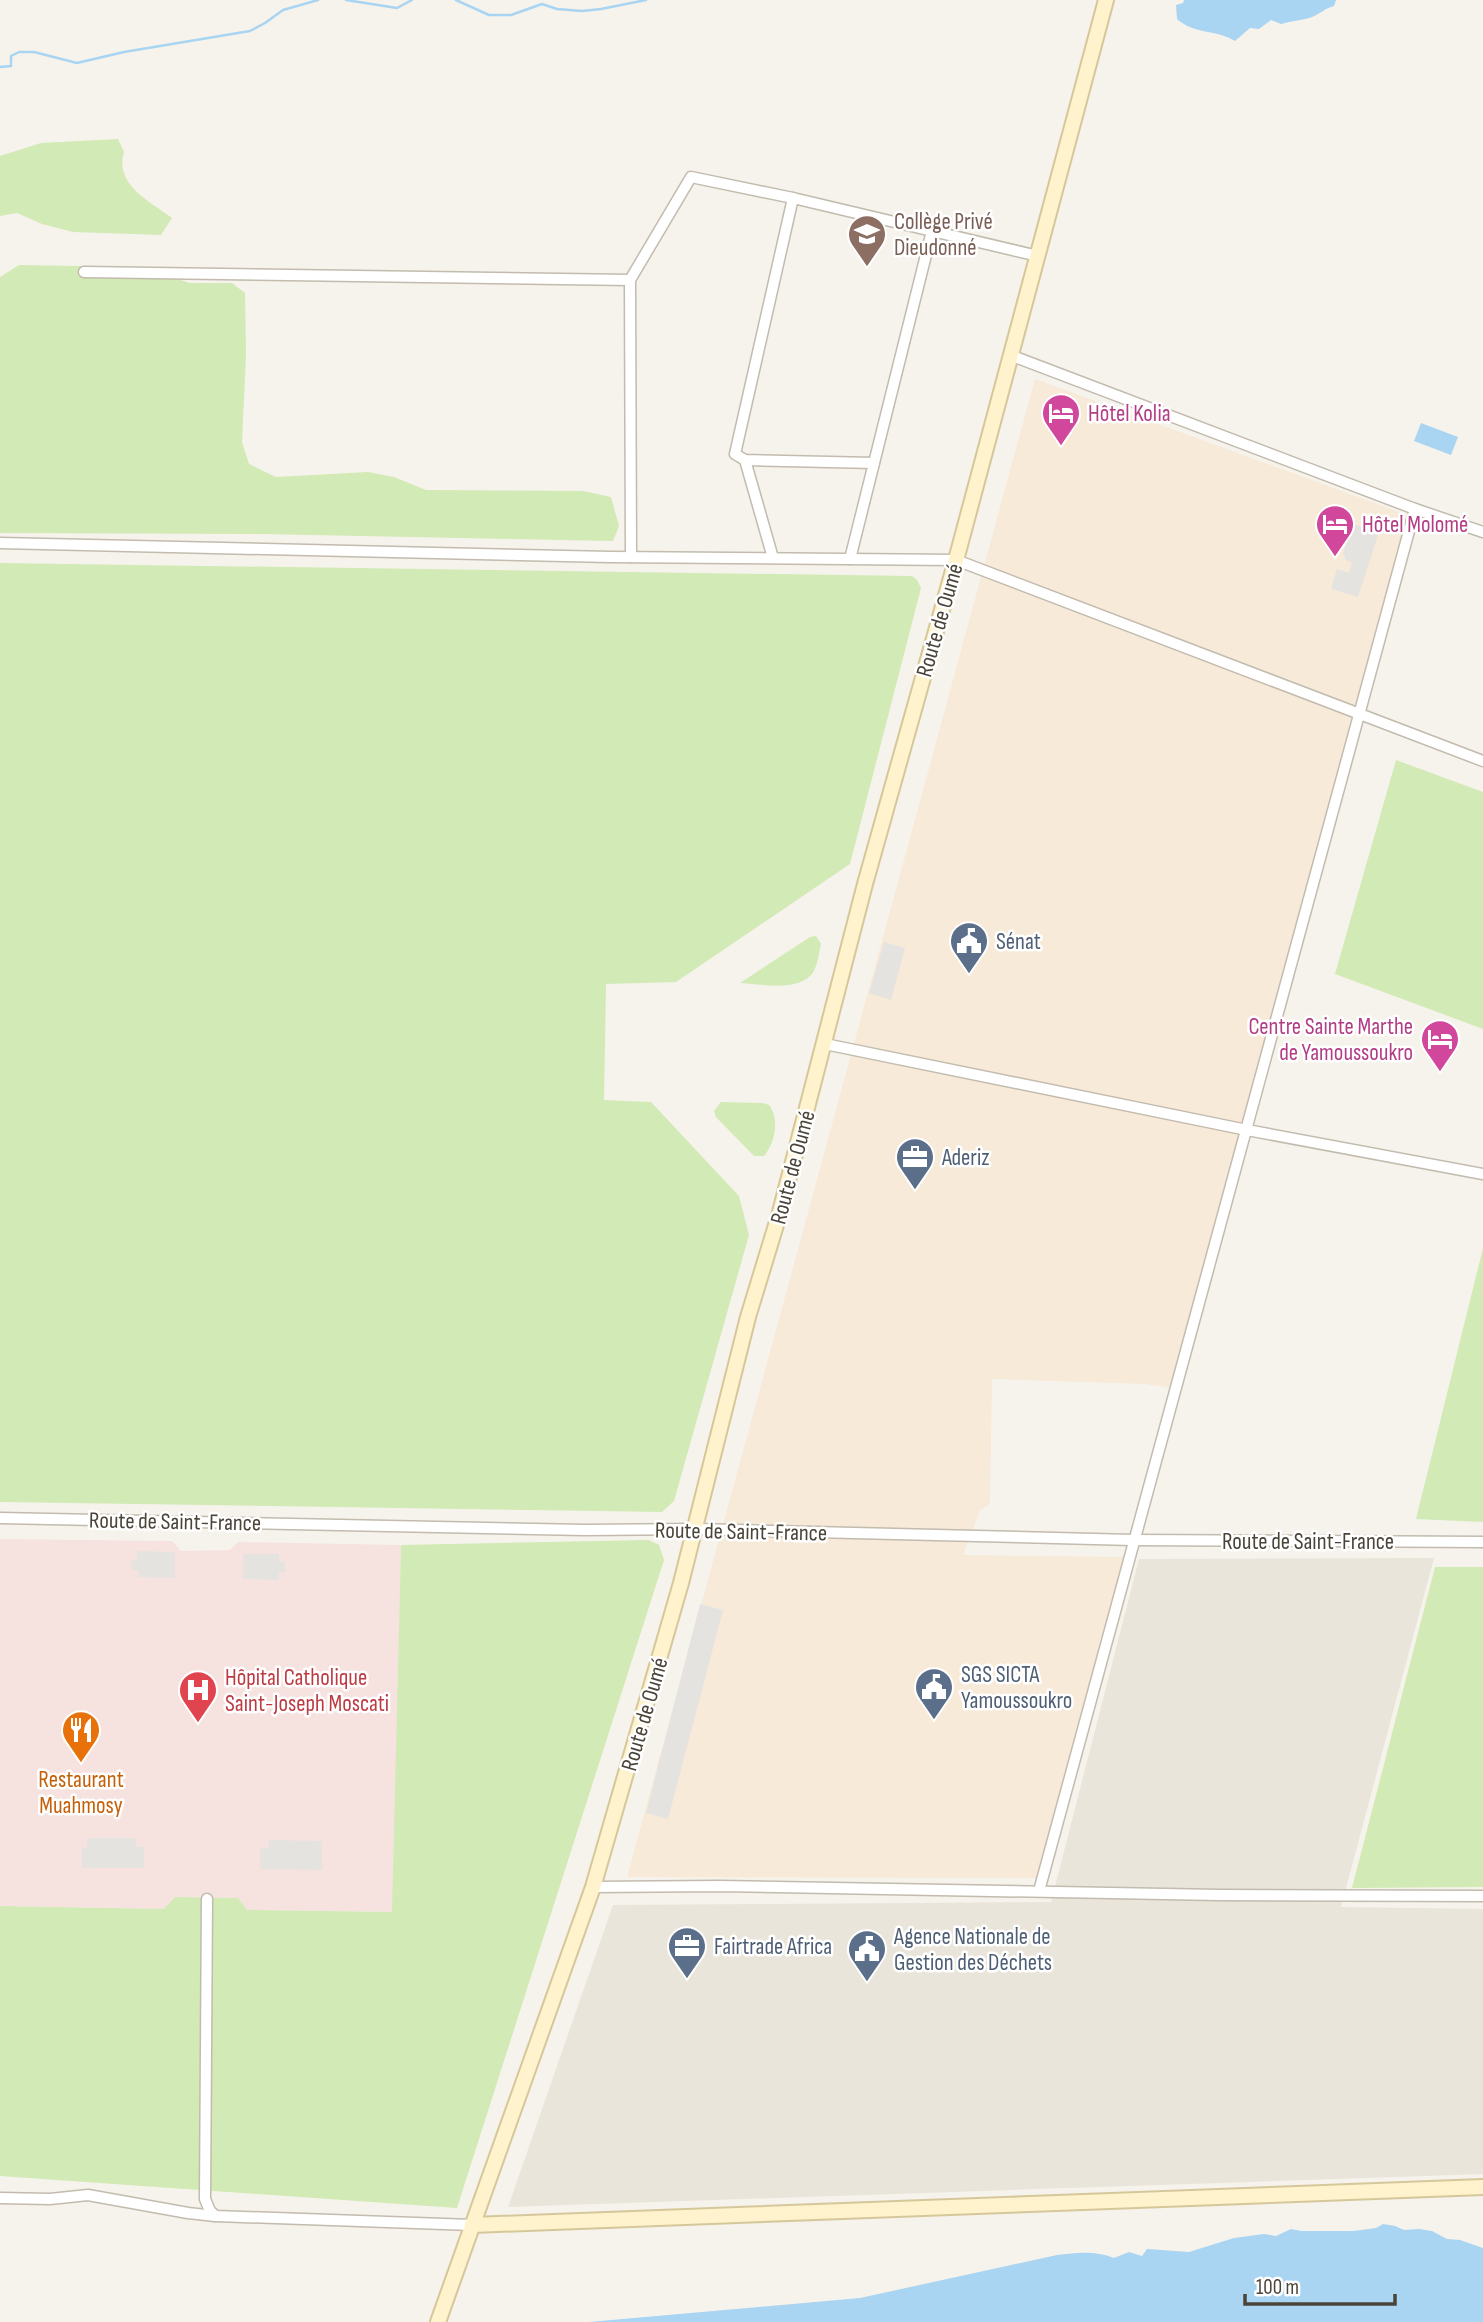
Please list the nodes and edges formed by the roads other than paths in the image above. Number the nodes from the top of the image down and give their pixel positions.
1 (1106, 0) edge
2 (793, 198) junction
3 (932, 231) junction
4 (1038, 256) junction
5 (84, 272) dead end
6 (630, 280) junction
7 (1010, 355) junction
8 (746, 460) junction
9 (874, 463) junction
10 (1415, 509) junction
11 (1483, 532) edge
12 (0, 543) edge
13 (631, 557) junction
14 (773, 558) junction
15 (850, 559) junction
16 (956, 560) junction
17 (1360, 715) junction
18 (1483, 761) edge
19 (825, 1044) junction
20 (1247, 1130) junction
21 (1483, 1174) edge
22 (0, 1518) edge
23 (696, 1528) junction
24 (1133, 1540) junction
25 (1483, 1542) edge
26 (593, 1887) junction
27 (1039, 1891) junction
28 (1483, 1896) edge
29 (206, 1899) dead end
30 (1483, 2188) edge
31 (0, 2198) edge
32 (216, 2216) junction
33 (472, 2225) junction
34 (438, 2322) edge

1 - 4 main road, Route de Oumé
2 - 3 street
2 - 6 street
2 - 8 street
3 - 4 street
3 - 9 street
4 - 7 main road, Route de Oumé
5 - 6 street
6 - 13 street
7 - 10 street
7 - 16 main road, Route de Oumé
8 - 9 street
8 - 14 street
9 - 15 street
10 - 11 street
10 - 17 street
12 - 13 street
13 - 14 street
14 - 15 street
15 - 16 street
16 - 17 street
16 - 19 main road, Route de Oumé
17 - 18 street
17 - 20 street
19 - 20 street
19 - 23 main road, Route de Oumé
20 - 21 street
20 - 24 street
22 - 23 street, Route de Saint-France
23 - 24 street, Route de Saint-France
23 - 26 main road, Route de Oumé
24 - 25 street, Route de Saint-France
24 - 27 street
26 - 27 street
26 - 33 main road, Route de Oumé
27 - 28 street
29 - 32 street
30 - 33 main road
31 - 32 street
32 - 33 street
33 - 34 main road, Route de Oumé

